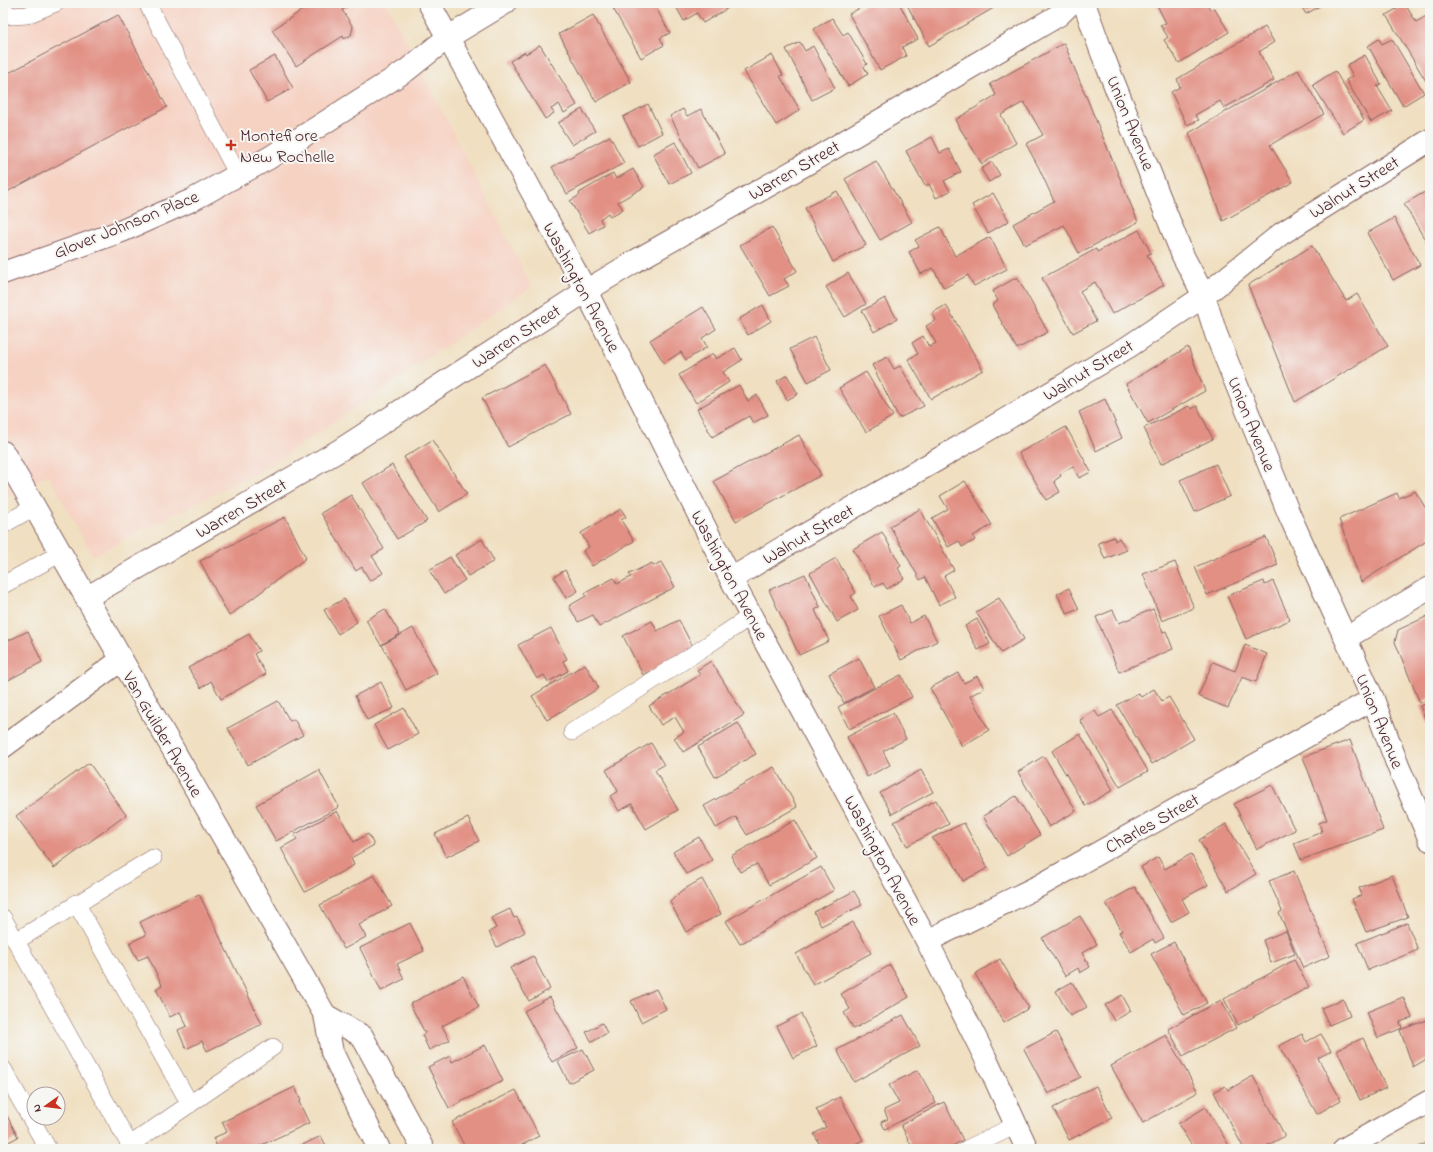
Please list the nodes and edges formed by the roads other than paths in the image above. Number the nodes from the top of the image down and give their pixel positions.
1 (56, 3) edge
2 (147, 3) edge
3 (429, 3) edge
4 (505, 3) edge
5 (1071, 3) edge
6 (1084, 3) edge
7 (3, 10) edge
8 (447, 38) junction
9 (1430, 140) edge
10 (238, 174) junction
11 (3, 273) edge
12 (586, 291) junction
13 (1204, 296) junction
14 (3, 452) edge
15 (34, 507) junction
16 (3, 525) edge
17 (61, 553) junction
18 (731, 579) junction
19 (3, 584) edge
20 (1430, 588) edge
21 (86, 598) junction
22 (751, 616) junction
23 (1346, 638) junction
24 (121, 660) junction
25 (1373, 699) junction
26 (572, 732) dead end
27 (3, 747) edge
28 (1430, 840) edge
29 (153, 858) dead end
30 (76, 903) junction
31 (3, 918) edge
32 (16, 941) junction
33 (927, 941) junction
34 (325, 1015) junction
35 (273, 1047) dead end
36 (3, 1069) edge
37 (1430, 1101) edge
38 (190, 1104) junction
39 (1016, 1125) junction
40 (131, 1147) edge
41 (48, 1149) edge
42 (380, 1149) edge
43 (423, 1149) edge
44 (967, 1149) edge
45 (1027, 1149) edge
46 (1344, 1149) edge

1 - 7 lane
2 - 10 lane
3 - 8 street, Washington Avenue
4 - 8 street, Glover Johnson Place
5 - 12 street, Warren Street
6 - 13 street, Union Avenue
8 - 10 street, Glover Johnson Place
8 - 12 street, Washington Avenue
9 - 13 street, Walnut Street
10 - 11 street, Glover Johnson Place
12 - 18 street, Washington Avenue
12 - 21 street, Warren Street
13 - 18 street, Walnut Street
13 - 23 street, Union Avenue
14 - 15 street, Van Guilder Avenue
15 - 16 lane
15 - 17 street, Van Guilder Avenue
17 - 19 lane
17 - 21 street, Van Guilder Avenue
18 - 22 street, Washington Avenue
20 - 23 street
21 - 24 street, Van Guilder Avenue
22 - 26 lane
22 - 33 street, Washington Avenue
23 - 25 street, Union Avenue
24 - 27 street
24 - 34 street, Van Guilder Avenue
25 - 28 street, Union Avenue
25 - 33 street, Charles Street
29 - 30 lane
30 - 32 lane
30 - 38 lane
31 - 32 lane
32 - 40 lane
33 - 39 street, Washington Avenue
34 - 42 street, Van Guilder Avenue
34 - 43 street
35 - 38 lane
36 - 41 lane
37 - 46 street
38 - 40 lane
39 - 44 lane
39 - 45 street, Washington Avenue

